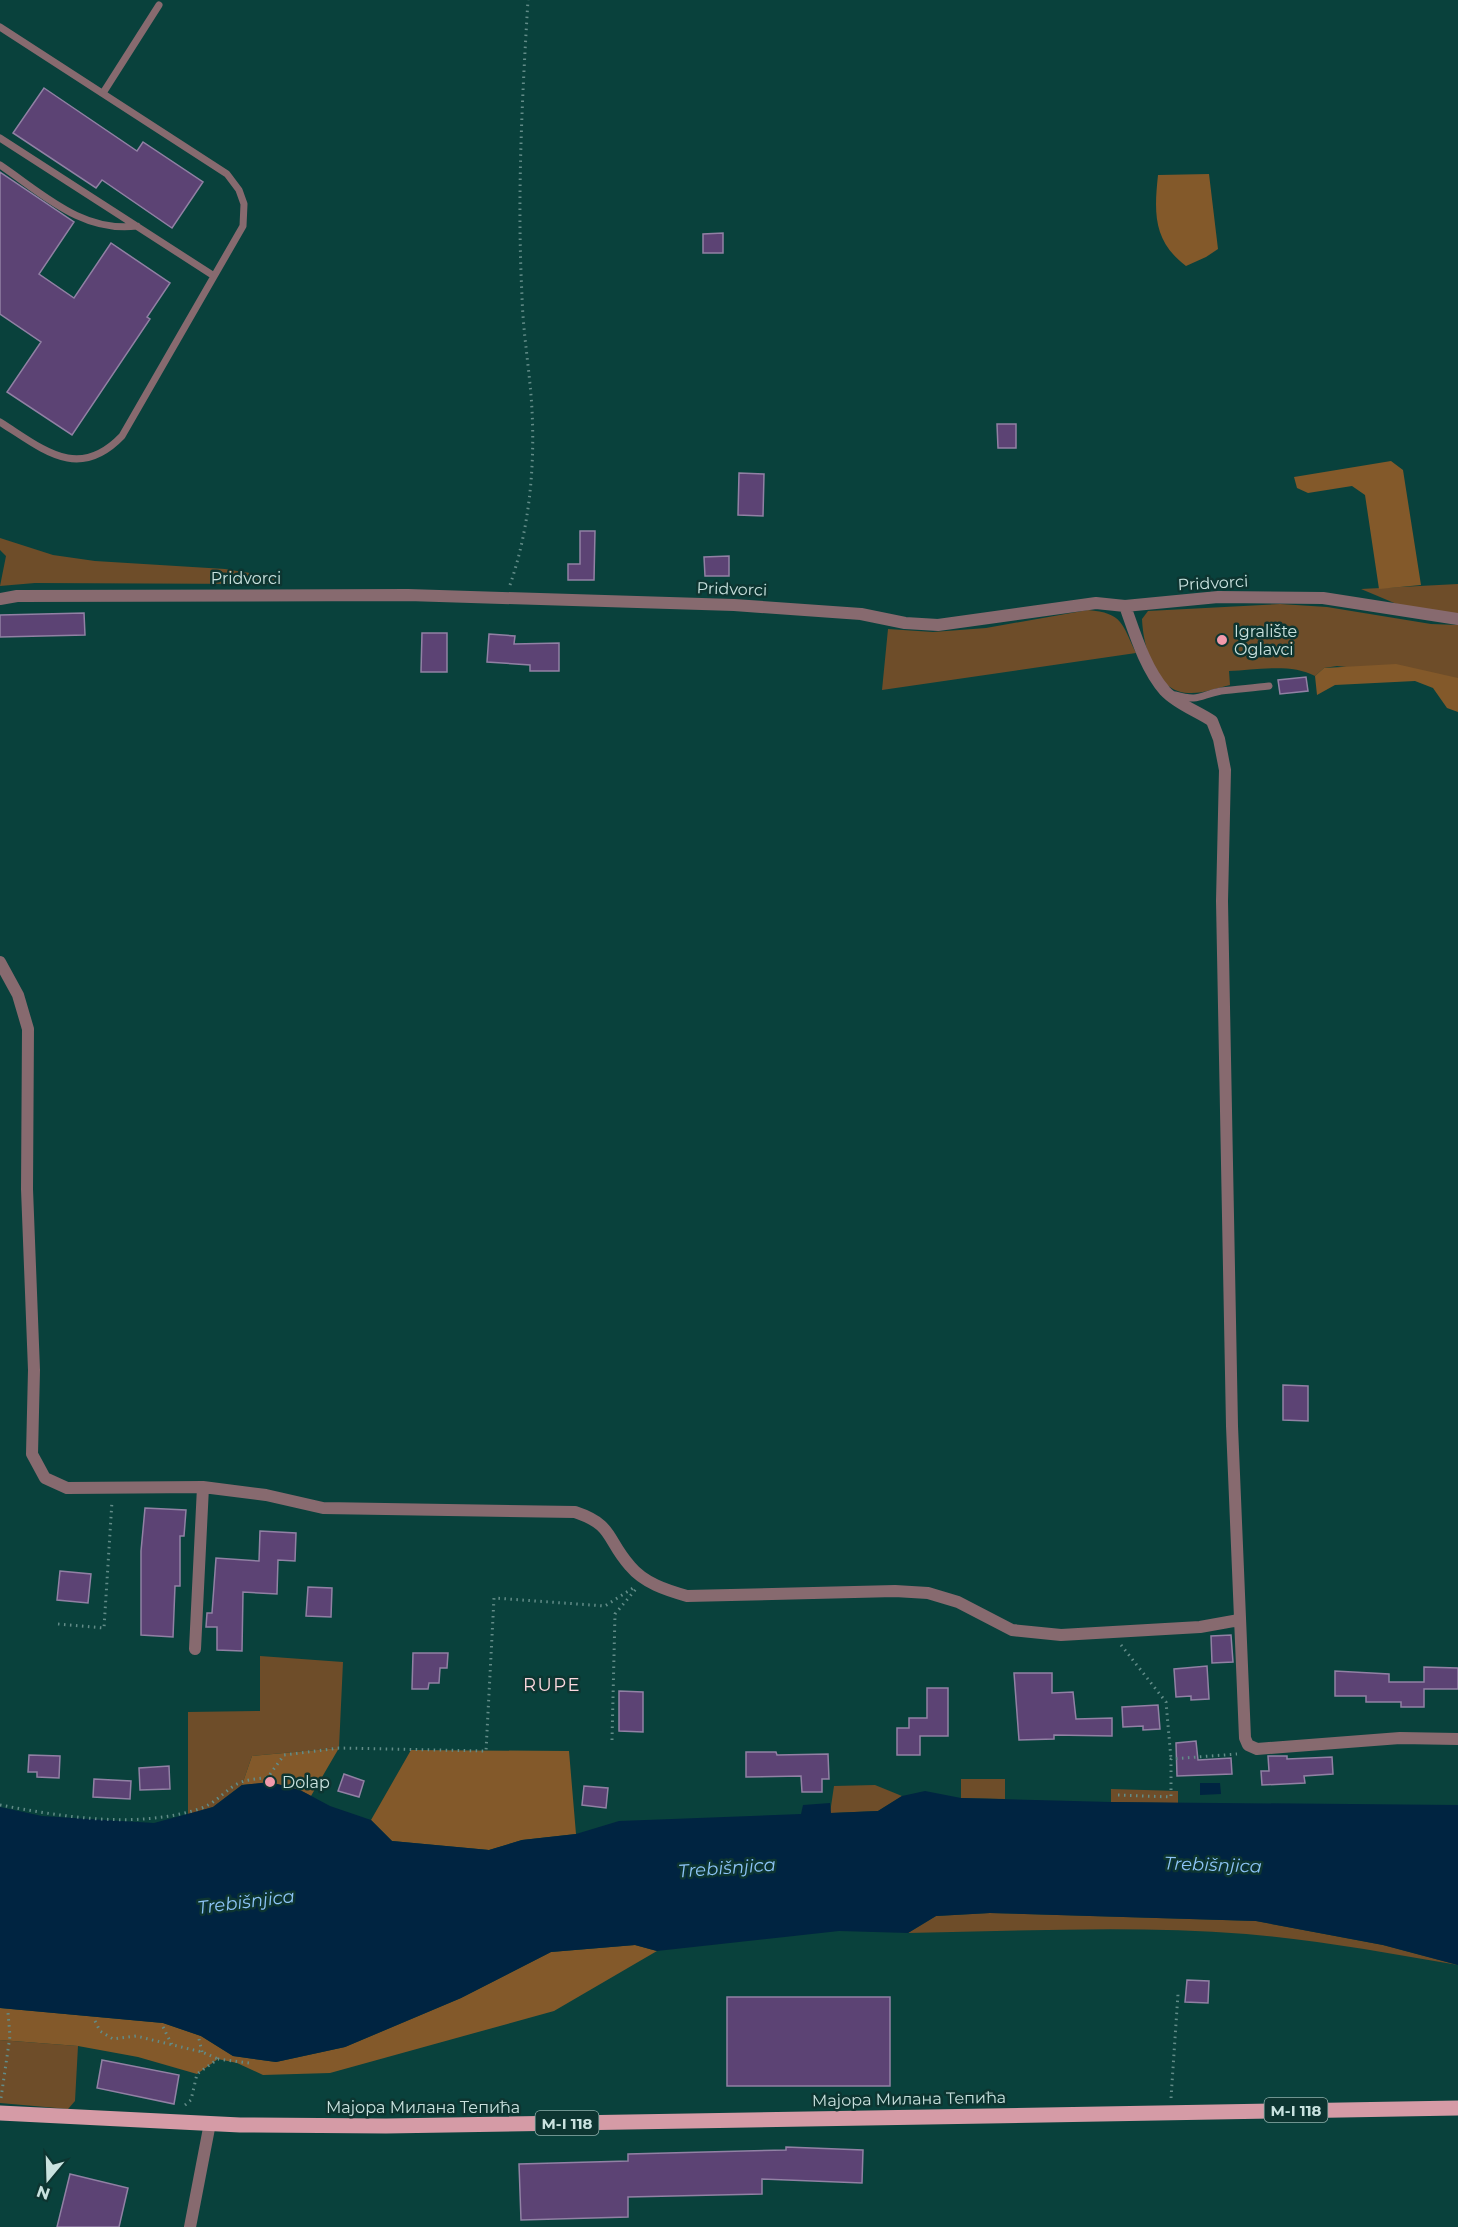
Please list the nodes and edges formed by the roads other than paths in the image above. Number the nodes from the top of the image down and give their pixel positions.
1 (159, 5) dead end
2 (0, 27) edge
3 (103, 93) junction
4 (0, 138) edge
5 (0, 165) edge
6 (137, 226) junction
7 (214, 276) junction
8 (0, 422) edge
9 (0, 599) edge
10 (1125, 606) junction
11 (1458, 619) edge
12 (1269, 686) dead end
13 (1165, 690) junction
14 (0, 962) edge
15 (203, 1487) junction
16 (1239, 1620) junction
17 (195, 1649) dead end
18 (1458, 1739) edge
19 (1458, 2108) edge
20 (0, 2113) edge
21 (210, 2123) junction
22 (190, 2227) edge

1 - 3 lane
2 - 3 lane
3 - 7 lane
4 - 6 lane
5 - 6 lane
6 - 7 lane
7 - 8 lane
9 - 10 street, Pridvorci
10 - 11 street, Pridvorci
10 - 13 street
12 - 13 lane
13 - 16 street
14 - 15 street
15 - 16 street
15 - 17 street
16 - 18 street
19 - 21 main road, Мајора Милана Тепића / M-I 118
20 - 21 main road, Мајора Милана Тепића / M-I 118
21 - 22 street

